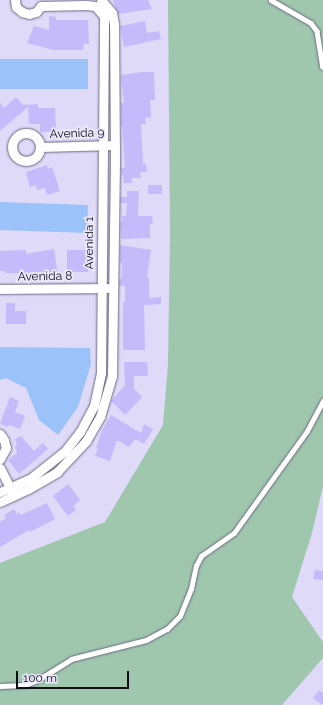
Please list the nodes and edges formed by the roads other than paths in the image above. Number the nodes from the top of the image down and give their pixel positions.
1 (15, 0) edge
2 (100, 0) edge
3 (271, 0) edge
4 (42, 3) edge
5 (323, 67) edge
6 (103, 79) junction
7 (114, 80) junction
8 (102, 144) junction
9 (115, 145) junction
10 (40, 148) dead end
11 (102, 203) junction
12 (114, 204) junction
13 (102, 288) junction
14 (0, 289) edge
15 (114, 289) junction
16 (95, 398) junction
17 (323, 401) edge
18 (105, 402) junction
19 (0, 434) edge
20 (0, 459) edge
21 (0, 468) edge
22 (0, 492) edge
23 (12, 492) junction
24 (0, 502) edge
25 (0, 686) edge

1 - 4 street, Avenida 1
2 - 7 street, Avenida 1
3 - 5 lane
4 - 6 street, Avenida 1
6 - 7 street
6 - 8 street, Avenida 1
7 - 9 street, Avenida 1
8 - 9 street, Avenida 9
8 - 10 street, Avenida 9
8 - 11 street, Avenida 1
9 - 12 street, Avenida 1
11 - 12 street
11 - 13 street, Avenida 1
12 - 15 street, Avenida 1
13 - 14 street, Avenida 8
13 - 15 street, Avenida 8
13 - 16 street, Avenida 1
15 - 18 street, Avenida 1
16 - 18 street
16 - 23 street, Avenida 1
17 - 25 lane
18 - 23 street, Avenida 1
19 - 20 street
21 - 23 street
22 - 23 street, Avenida 1
23 - 24 street, Avenida 1

